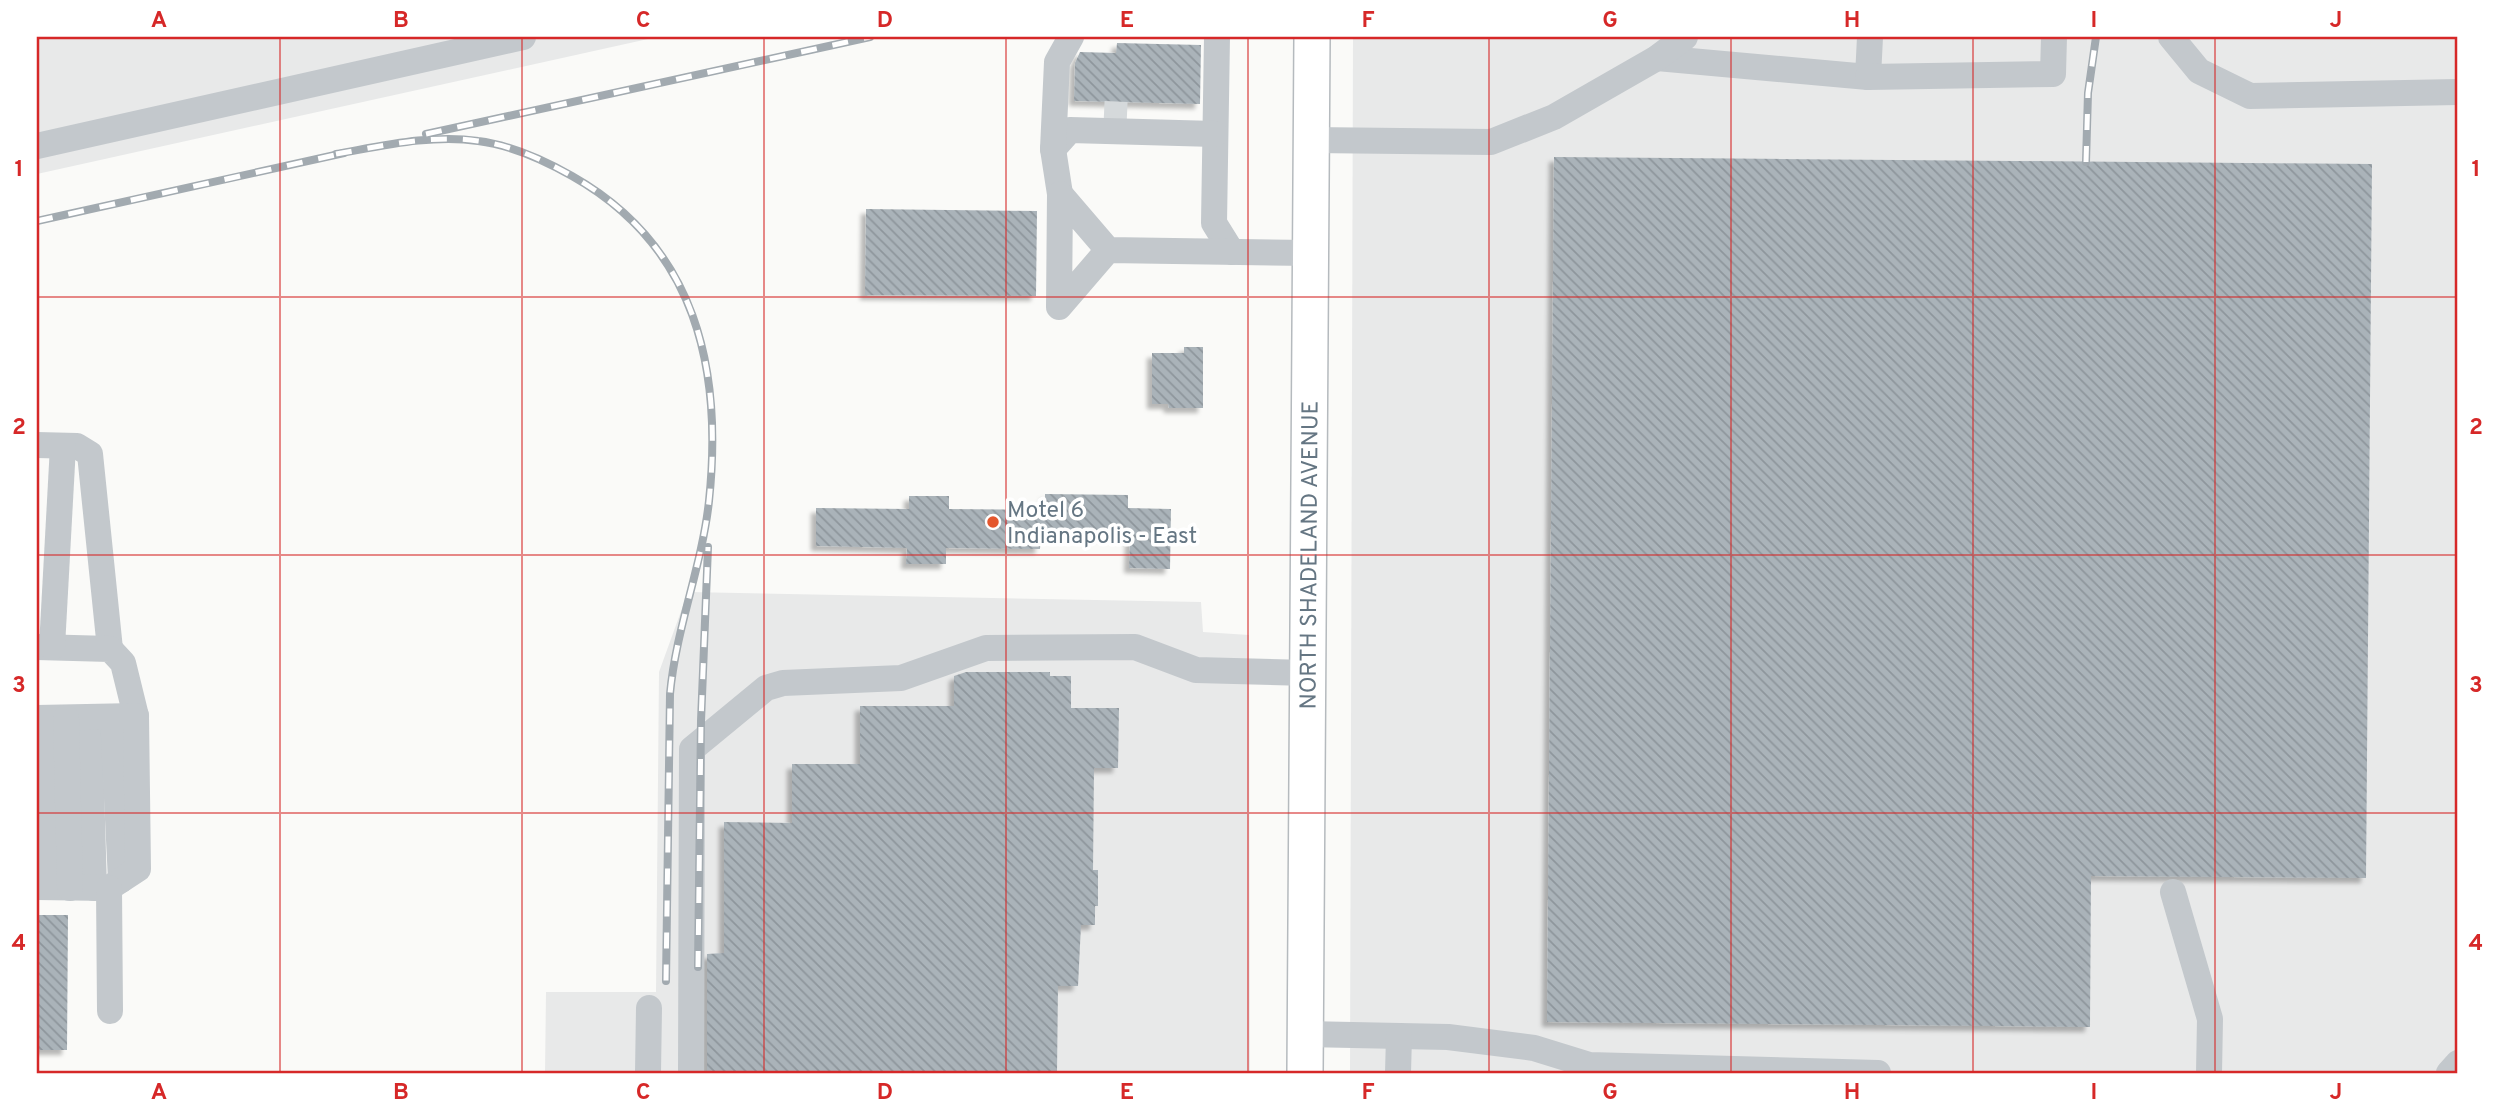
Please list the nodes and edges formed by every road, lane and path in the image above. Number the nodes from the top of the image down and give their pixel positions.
1 (523, 37) edge
2 (1071, 37) edge
3 (1217, 37) edge
4 (1312, 37) edge
5 (1685, 37) edge
6 (1870, 37) edge
7 (2054, 37) edge
8 (2171, 37) edge
9 (1657, 58) junction
10 (1868, 77) junction
11 (2458, 92) edge
12 (1153, 134) junction
13 (1215, 134) junction
14 (1062, 140) junction
15 (1311, 140) junction
16 (37, 146) edge
17 (1060, 194) junction
18 (1108, 250) junction
19 (1232, 252) junction
20 (1310, 253) junction
21 (37, 445) edge
22 (63, 446) junction
23 (44, 647) edge
24 (110, 649) junction
25 (1308, 673) junction
26 (80, 717) edge
27 (79, 886) edge
28 (2173, 891) dead end
29 (649, 1008) dead end
30 (110, 1010) dead end
31 (1305, 1034) junction
32 (1399, 1036) junction
33 (2458, 1063) edge
34 (648, 1073) edge
35 (691, 1073) edge
36 (1305, 1073) edge
37 (1398, 1073) edge
38 (1878, 1073) edge
39 (2209, 1073) edge
40 (2449, 1073) edge

1 - 16 lane
2 - 14 lane
3 - 13 lane
4 - 15 main road, NORTH SHADELAND AVENUE
5 - 9 lane
6 - 10 lane
7 - 10 lane
8 - 11 lane
9 - 10 lane
9 - 15 lane
12 - 13 lane
12 - 14 lane
12 - 14 lane
13 - 19 lane
14 - 17 lane
15 - 20 main road, NORTH SHADELAND AVENUE
17 - 18 lane
17 - 18 lane
18 - 19 lane
19 - 20 lane
20 - 25 main road, NORTH SHADELAND AVENUE
21 - 22 lane
22 - 23 lane
22 - 24 lane
23 - 24 lane
24 - 26 lane
25 - 31 main road, NORTH SHADELAND AVENUE
25 - 35 lane
26 - 27 lane
26 - 27 lane
26 - 27 lane
27 - 30 lane
28 - 39 lane
29 - 34 lane
31 - 32 lane
31 - 36 main road, NORTH SHADELAND AVENUE
32 - 37 lane
32 - 38 lane
33 - 40 lane

